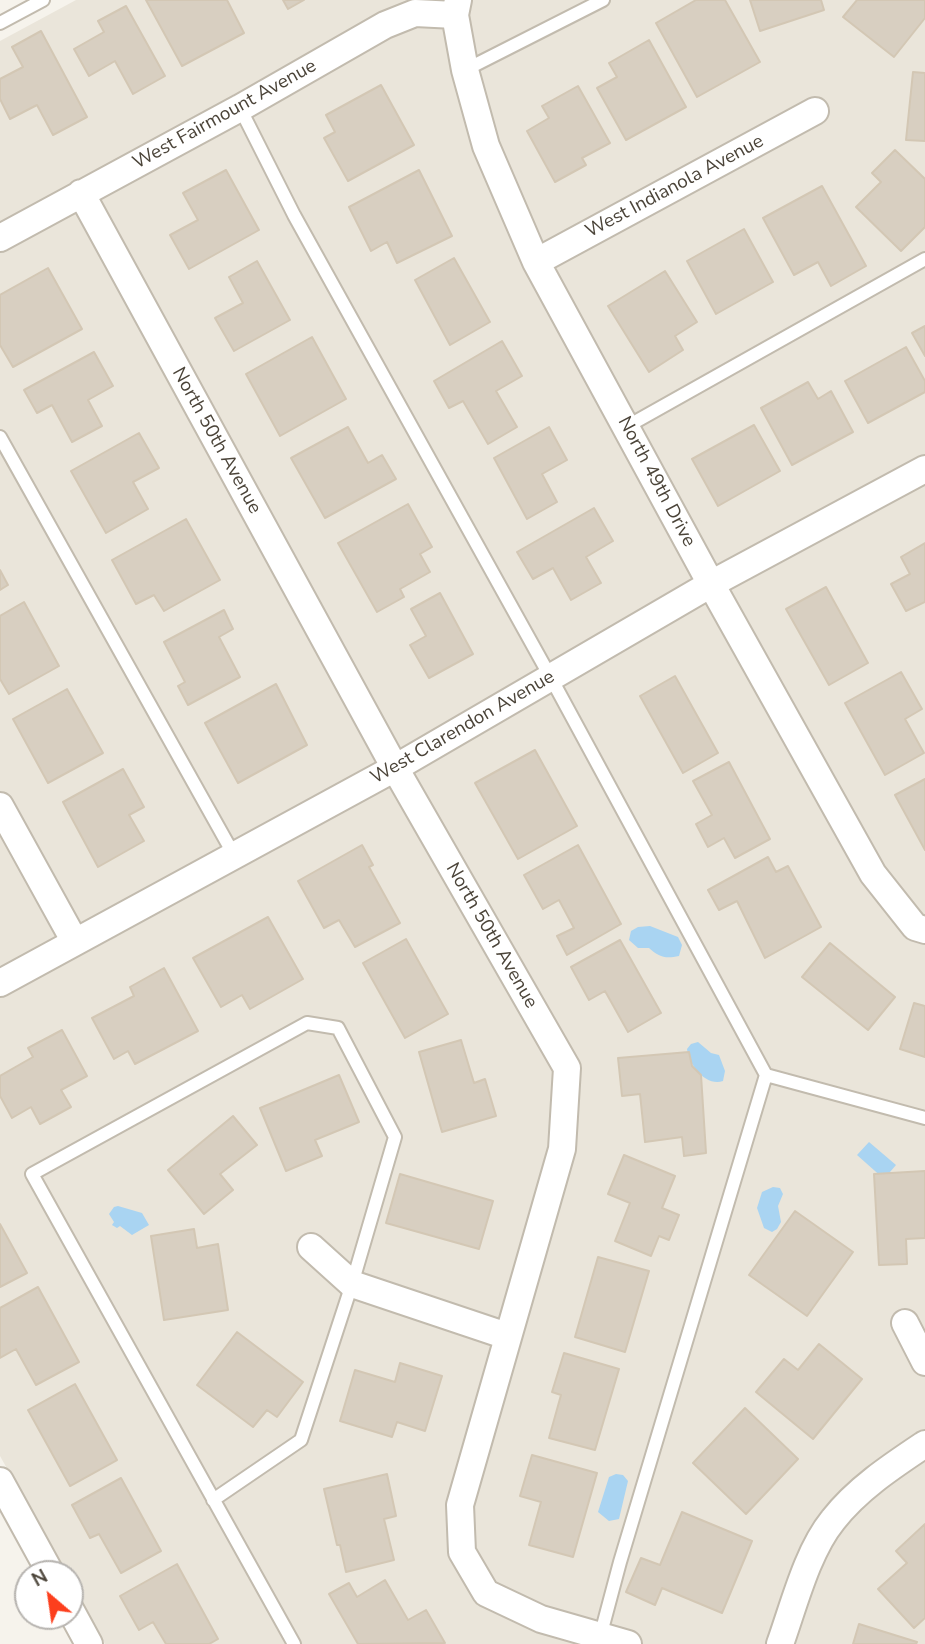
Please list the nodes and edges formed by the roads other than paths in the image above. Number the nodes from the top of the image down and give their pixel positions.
1 (43, 0) edge
2 (603, 0) edge
3 (457, 8) edge
4 (0, 23) edge
5 (465, 70) junction
6 (240, 108) junction
7 (815, 111) dead end
8 (81, 193) junction
9 (0, 238) edge
10 (925, 259) edge
11 (536, 262) junction
12 (626, 427) junction
13 (0, 437) edge
14 (925, 469) edge
15 (711, 584) junction
16 (551, 678) junction
17 (395, 768) junction
18 (0, 806) edge
19 (234, 855) junction
20 (925, 930) edge
21 (75, 942) junction
22 (0, 984) edge
23 (766, 1075) junction
24 (925, 1118) edge
25 (311, 1247) dead end
26 (352, 1284) junction
27 (905, 1323) dead end
28 (507, 1336) junction
29 (925, 1362) edge
30 (925, 1444) edge
31 (0, 1481) edge
32 (214, 1500) junction
33 (43, 1560) edge
34 (599, 1641) edge
35 (294, 1644) edge
36 (628, 1644) edge
37 (780, 1644) edge

1 - 4 lane
2 - 5 lane
3 - 5 street, North 49th Drive
3 - 6 street, West Fairmount Avenue
5 - 11 street, North 49th Drive
6 - 8 street, West Fairmount Avenue
6 - 16 lane
7 - 11 street, West Indianola Avenue
8 - 9 street, West Fairmount Avenue
8 - 17 street, North 50th Avenue
10 - 12 lane
11 - 12 street, North 49th Drive
12 - 15 street, North 49th Drive
13 - 19 lane
14 - 15 street, West Clarendon Avenue
15 - 16 street, West Clarendon Avenue
15 - 20 street, North 49th Drive
16 - 17 street, West Clarendon Avenue
16 - 23 lane
17 - 19 street, West Clarendon Avenue
17 - 28 street, North 50th Avenue
18 - 21 street
19 - 21 street, West Clarendon Avenue
21 - 22 street, West Clarendon Avenue
23 - 24 lane
23 - 34 lane
25 - 26 street
26 - 28 street
26 - 32 lane
26 - 32 lane
27 - 29 street
28 - 34 street, North 50th Avenue
30 - 37 street
31 - 33 street
32 - 35 lane
34 - 36 street, North 50th Avenue

